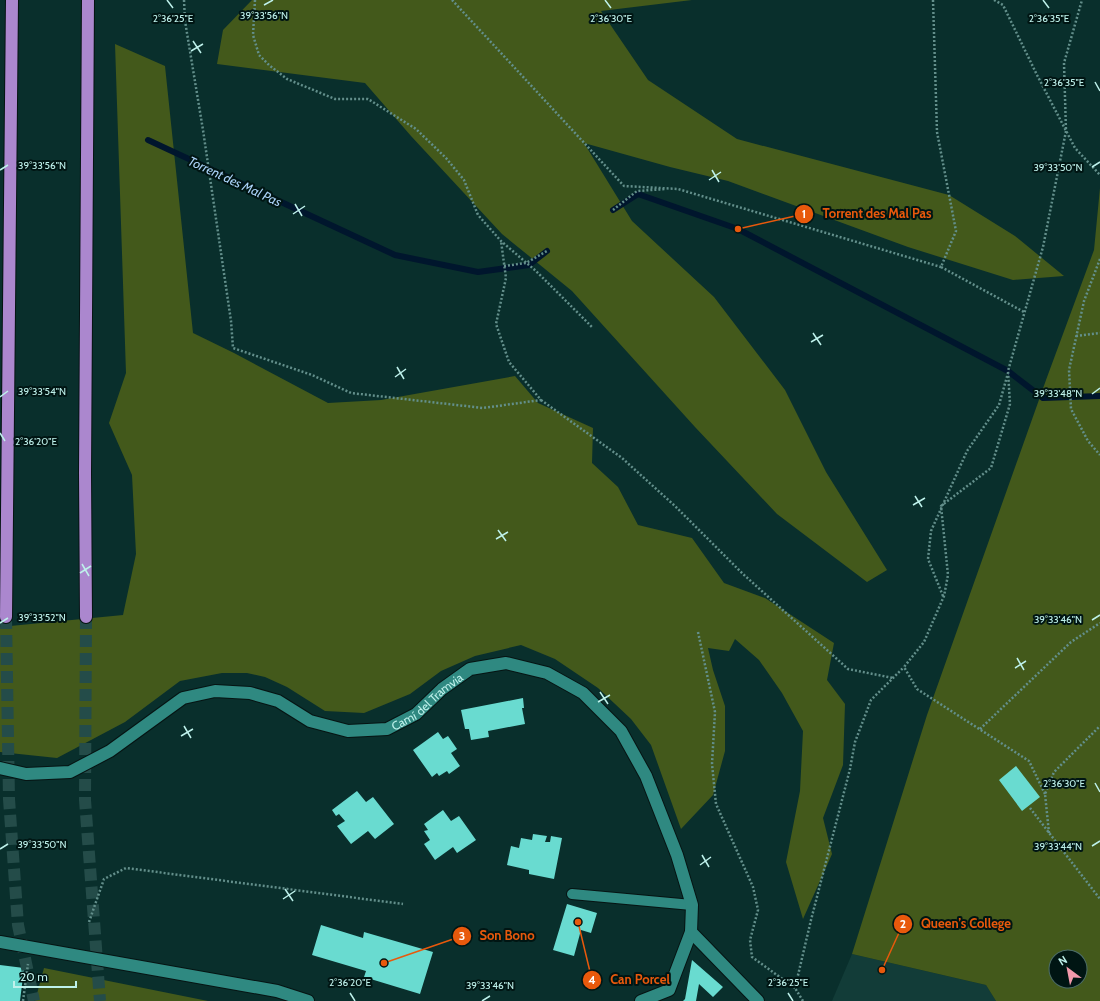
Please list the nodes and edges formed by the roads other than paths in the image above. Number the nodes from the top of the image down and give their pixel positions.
1 (12, 0) edge
2 (88, 0) edge
3 (6, 617) tunnel mouth
4 (86, 617) tunnel mouth
5 (0, 768) edge
6 (572, 894) dead end
7 (692, 905) junction
8 (691, 932) junction
9 (0, 942) edge
10 (308, 1001) edge
11 (640, 1001) edge
12 (758, 1001) edge

1 - 3 highway
2 - 4 highway
5 - 7 street, Camí del Tramvia
6 - 7 lane
7 - 8 street, Camí del Tramvia
8 - 11 street, Camí del Tramvia
8 - 12 street
9 - 10 street

